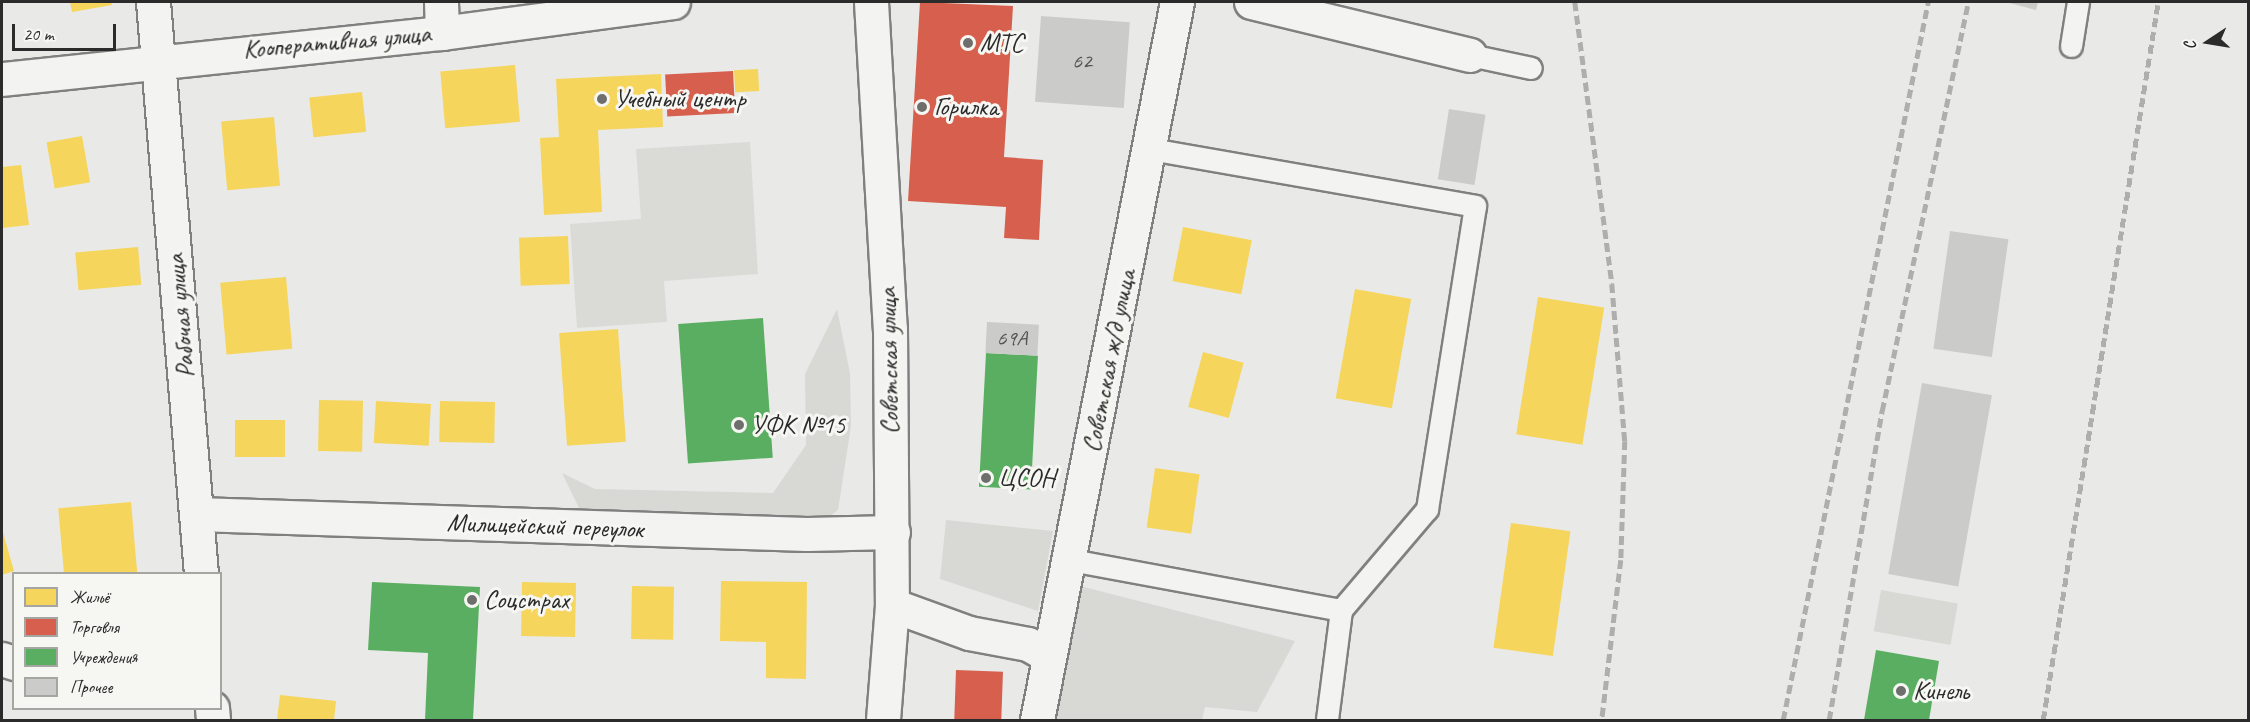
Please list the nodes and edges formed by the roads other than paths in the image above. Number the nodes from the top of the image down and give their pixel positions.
1 (153, 2) edge
2 (673, 2) edge
3 (871, 2) edge
4 (1178, 2) edge
5 (1251, 2) edge
6 (2078, 2) edge
7 (442, 17) edge
8 (2071, 46) dead end
9 (1470, 55) joint
10 (160, 58) junction
11 (1531, 68) dead end
12 (2, 79) edge
13 (1150, 149) junction
14 (196, 514) junction
15 (893, 532) junction
16 (1071, 560) junction
17 (201, 572) edge
18 (892, 605) junction
19 (1341, 610) junction
20 (1049, 656) junction
21 (883, 720) edge
22 (1037, 720) edge
23 (1327, 720) edge

1 - 10 street, Рабочая улица
2 - 7 street, Кооперативная улица
3 - 15 street, Советская улица
4 - 13 street, Советская ж/д улица
5 - 9 street
6 - 8 lane
7 - 10 street, Кооперативная улица
9 - 11 lane
10 - 12 street, Кооперативная улица
10 - 14 street, Рабочая улица
13 - 16 street, Советская ж/д улица
13 - 19 lane
14 - 15 street, Милицейский переулок
14 - 17 street, Рабочая улица
15 - 18 street, Советская улица
16 - 19 lane
16 - 20 street, Советская ж/д улица
18 - 20 street
18 - 21 street, Советская улица
19 - 23 lane
20 - 22 street, Советская ж/д улица

